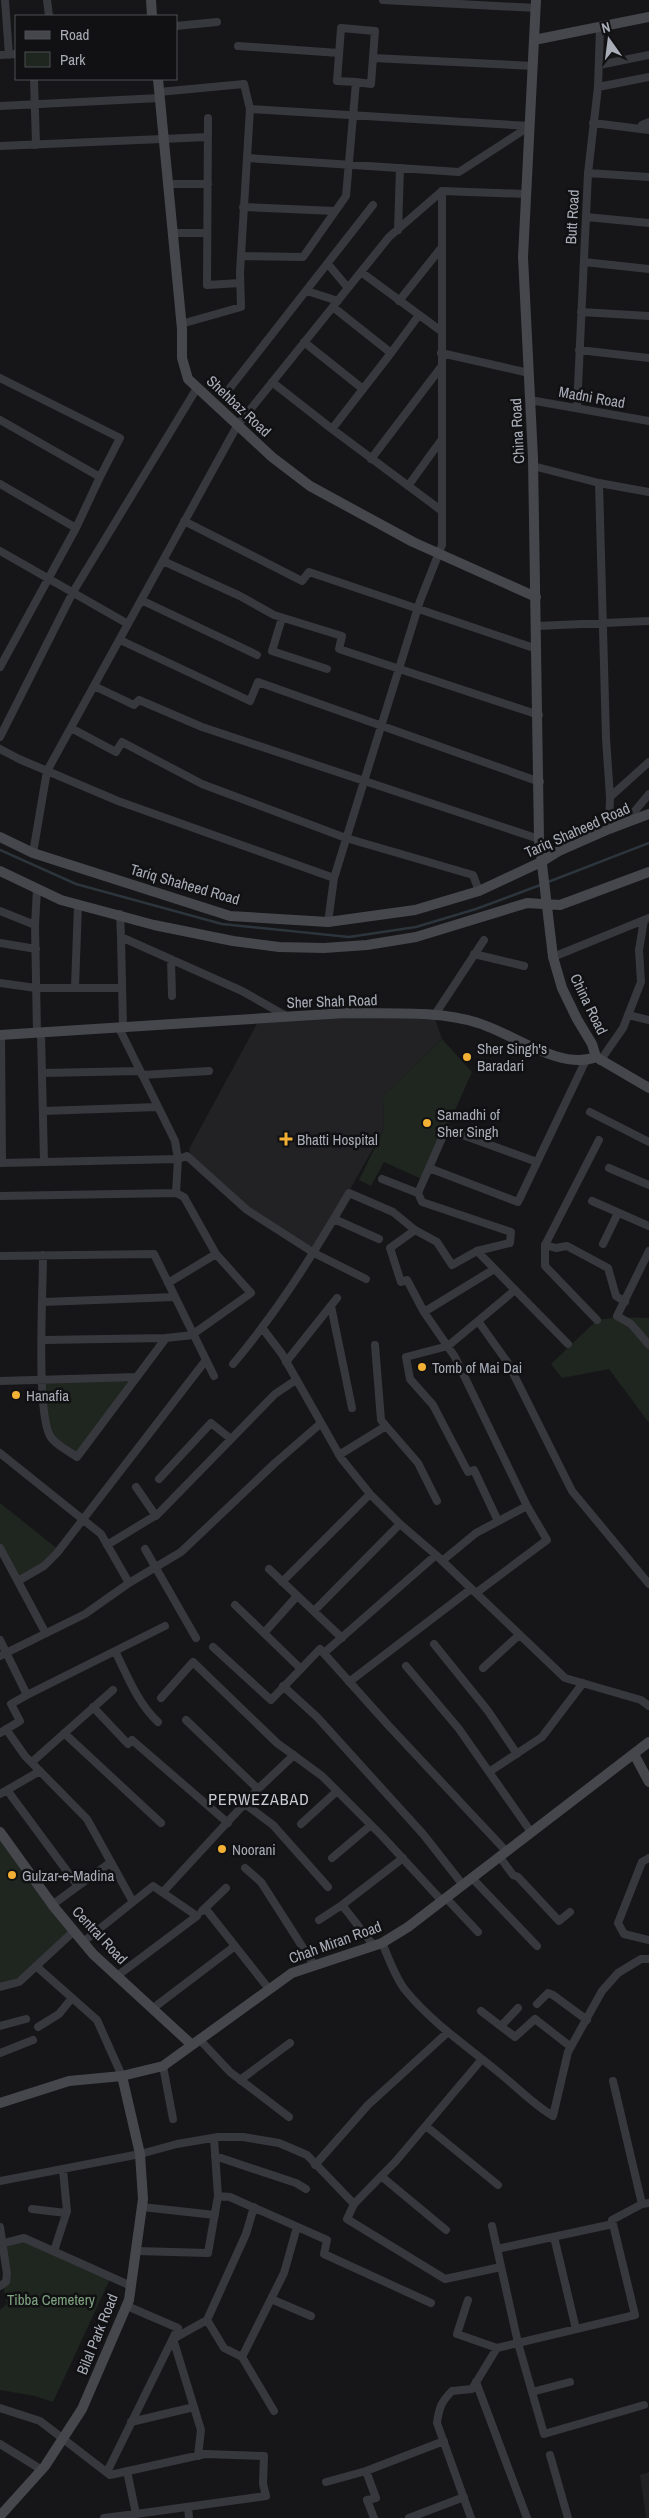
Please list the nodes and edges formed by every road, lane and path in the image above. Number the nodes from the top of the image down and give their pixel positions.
1 (6, 0) edge
2 (47, 0) edge
3 (150, 0) edge
4 (383, 0) edge
5 (536, 4) edge
6 (49, 15) edge
7 (152, 15) edge
8 (649, 17) edge
9 (217, 22) dead end
10 (178, 26) edge
11 (600, 28) junction
12 (534, 40) junction
13 (238, 46) dead end
14 (339, 53) junction
15 (13, 54) edge
16 (0, 55) edge
17 (649, 55) edge
18 (373, 58) junction
19 (599, 64) junction
20 (532, 66) junction
21 (649, 76) edge
22 (34, 80) edge
23 (158, 80) edge
24 (356, 82) junction
25 (598, 87) junction
26 (160, 95) junction
27 (0, 106) edge
28 (35, 106) junction
29 (250, 109) junction
30 (353, 115) junction
31 (208, 118) dead end
32 (649, 122) edge
33 (593, 123) junction
34 (530, 126) junction
35 (645, 130) edge
36 (208, 137) junction
37 (164, 138) junction
38 (36, 145) junction
39 (0, 146) edge
40 (247, 158) junction
41 (349, 165) junction
42 (400, 168) junction
43 (588, 172) junction
44 (649, 177) edge
45 (168, 184) junction
46 (208, 184) junction
47 (442, 191) junction
48 (526, 194) junction
49 (373, 205) dead end
50 (243, 207) junction
51 (335, 211) junction
52 (586, 217) junction
53 (649, 223) edge
54 (398, 230) junction
55 (173, 233) junction
56 (207, 233) junction
57 (442, 247) junction
58 (241, 256) junction
59 (584, 262) junction
60 (328, 264) junction
61 (649, 269) edge
62 (360, 272) junction
63 (240, 283) junction
64 (348, 288) junction
65 (307, 291) junction
66 (399, 301) junction
67 (335, 304) junction
68 (581, 312) junction
69 (419, 315) junction
70 (649, 316) edge
71 (181, 324) junction
72 (441, 331) junction
73 (304, 342) junction
74 (579, 350) junction
75 (391, 353) junction
76 (441, 353) junction
77 (649, 358) edge
78 (441, 367) junction
79 (529, 373) junction
80 (0, 378) edge
81 (272, 382) junction
82 (198, 388) junction
83 (363, 389) junction
84 (226, 393) dead end
85 (530, 400) junction
86 (577, 408) junction
87 (0, 420) edge
88 (649, 421) edge
89 (237, 426) junction
90 (332, 429) junction
91 (442, 439) junction
92 (371, 458) junction
93 (533, 466) junction
94 (100, 477) junction
95 (598, 483) junction
96 (0, 484) edge
97 (408, 486) junction
98 (649, 492) edge
99 (442, 511) junction
100 (184, 521) junction
101 (76, 528) junction
102 (0, 552) edge
103 (439, 552) junction
104 (163, 561) junction
105 (47, 579) junction
106 (73, 592) junction
107 (536, 597) junction
108 (141, 600) junction
109 (417, 610) junction
110 (282, 618) junction
111 (649, 621) edge
112 (128, 624) junction
113 (602, 624) junction
114 (537, 626) junction
115 (120, 640) junction
116 (538, 649) junction
117 (258, 655) dead end
118 (0, 667) edge
119 (327, 669) dead end
120 (398, 669) junction
121 (94, 686) junction
122 (539, 715) junction
123 (380, 727) junction
124 (71, 728) junction
125 (0, 737) edge
126 (1, 750) edge
127 (649, 762) edge
128 (47, 771) junction
129 (364, 781) junction
130 (540, 782) junction
131 (649, 794) edge
132 (610, 797) junction
133 (649, 814) edge
134 (634, 820) junction
135 (609, 829) junction
136 (0, 837) edge
137 (346, 838) junction
138 (539, 839) junction
139 (33, 853) junction
140 (542, 866) junction
141 (0, 871) edge
142 (649, 872) edge
143 (334, 878) junction
144 (37, 889) junction
145 (479, 891) junction
146 (547, 904) junction
147 (78, 905) junction
148 (0, 911) edge
149 (120, 914) junction
150 (646, 919) edge
151 (328, 922) junction
152 (36, 925) junction
153 (121, 938) junction
154 (484, 940) dead end
155 (0, 943) edge
156 (36, 949) junction
157 (474, 954) junction
158 (553, 957) junction
159 (171, 958) junction
160 (524, 966) dead end
161 (645, 968) edge
162 (0, 984) edge
163 (75, 987) junction
164 (36, 988) junction
165 (122, 988) junction
166 (172, 996) dead end
167 (628, 1015) junction
168 (434, 1016) junction
169 (288, 1017) junction
170 (649, 1020) edge
171 (121, 1028) junction
172 (39, 1033) junction
173 (1, 1035) edge
174 (598, 1059) junction
175 (585, 1062) junction
176 (209, 1071) dead end
177 (42, 1073) junction
178 (141, 1073) junction
179 (649, 1088) edge
180 (0, 1104) edge
181 (158, 1107) junction
182 (43, 1110) junction
183 (590, 1112) dead end
184 (599, 1140) dead end
185 (649, 1142) edge
186 (178, 1159) junction
187 (44, 1162) junction
188 (537, 1162) junction
189 (1, 1163) edge
190 (429, 1168) junction
191 (610, 1168) dead end
192 (382, 1179) dead end
193 (649, 1185) edge
194 (176, 1193) junction
195 (418, 1193) junction
196 (0, 1196) edge
197 (592, 1201) dead end
198 (618, 1212) junction
199 (334, 1219) junction
200 (649, 1226) edge
201 (415, 1230) junction
202 (379, 1239) dead end
203 (603, 1244) dead end
204 (545, 1245) junction
205 (477, 1251) junction
206 (649, 1251) edge
207 (216, 1254) junction
208 (314, 1254) junction
209 (43, 1255) junction
210 (0, 1256) edge
211 (490, 1271) dead end
212 (366, 1279) dead end
213 (168, 1282) junction
214 (515, 1290) junction
215 (175, 1297) junction
216 (337, 1298) dead end
217 (43, 1302) junction
218 (625, 1302) junction
219 (331, 1306) junction
220 (424, 1312) junction
221 (597, 1320) dead end
222 (478, 1321) junction
223 (263, 1329) junction
224 (195, 1334) junction
225 (166, 1338) junction
226 (43, 1340) junction
227 (568, 1344) dead end
228 (375, 1345) dead end
229 (649, 1345) edge
230 (448, 1346) junction
231 (206, 1360) junction
232 (286, 1362) junction
233 (233, 1364) dead end
234 (214, 1376) dead end
235 (137, 1377) junction
236 (42, 1378) junction
237 (296, 1380) junction
238 (0, 1381) edge
239 (352, 1408) dead end
240 (320, 1424) junction
241 (386, 1426) junction
242 (231, 1439) junction
243 (0, 1453) edge
244 (339, 1455) junction
245 (159, 1479) dead end
246 (136, 1487) dead end
247 (370, 1494) junction
248 (437, 1501) dead end
249 (527, 1506) junction
250 (156, 1516) junction
251 (83, 1520) junction
252 (498, 1521) junction
253 (400, 1524) junction
254 (107, 1545) junction
255 (0, 1548) edge
256 (145, 1549) dead end
257 (439, 1558) junction
258 (155, 1566) junction
259 (269, 1569) dead end
260 (18, 1582) junction
261 (282, 1582) junction
262 (129, 1583) junction
263 (649, 1584) edge
264 (474, 1591) junction
265 (298, 1596) junction
266 (235, 1605) dead end
267 (314, 1611) junction
268 (165, 1626) dead end
269 (45, 1632) junction
270 (264, 1633) junction
271 (519, 1635) junction
272 (196, 1638) dead end
273 (342, 1638) junction
274 (0, 1640) edge
275 (434, 1644) dead end
276 (213, 1647) dead end
277 (115, 1651) junction
278 (324, 1653) junction
279 (4, 1654) edge
280 (406, 1666) dead end
281 (483, 1668) dead end
282 (300, 1669) junction
283 (349, 1682) junction
284 (583, 1683) junction
285 (283, 1686) junction
286 (113, 1690) dead end
287 (27, 1695) junction
288 (161, 1698) dead end
289 (649, 1706) edge
290 (94, 1708) junction
291 (186, 1720) dead end
292 (158, 1722) dead end
293 (3, 1731) edge
294 (64, 1734) junction
295 (649, 1742) edge
296 (517, 1754) junction
297 (634, 1754) junction
298 (294, 1755) junction
299 (32, 1762) junction
300 (40, 1771) junction
301 (489, 1772) junction
302 (649, 1782) edge
303 (258, 1789) junction
304 (337, 1791) junction
305 (4, 1792) edge
306 (245, 1804) junction
307 (161, 1823) dead end
308 (228, 1823) junction
309 (301, 1824) dead end
310 (370, 1825) junction
311 (0, 1832) edge
312 (531, 1832) junction
313 (503, 1854) junction
314 (332, 1858) dead end
315 (402, 1858) junction
316 (649, 1858) edge
317 (111, 1862) junction
318 (244, 1868) dead end
319 (472, 1878) junction
320 (463, 1885) junction
321 (78, 1886) junction
322 (226, 1888) dead end
323 (328, 1888) dead end
324 (163, 1892) junction
325 (444, 1900) junction
326 (133, 1902) junction
327 (52, 1904) junction
328 (342, 1905) junction
329 (205, 1908) junction
330 (570, 1912) dead end
331 (197, 1916) junction
332 (319, 1920) dead end
333 (74, 1931) junction
334 (478, 1932) dead end
335 (649, 1940) edge
336 (83, 1942) junction
337 (378, 1944) junction
338 (235, 1946) junction
339 (537, 1946) dead end
340 (649, 1959) edge
341 (314, 1965) junction
342 (36, 1966) junction
343 (116, 1976) junction
344 (0, 1987) edge
345 (269, 1989) junction
346 (72, 1998) junction
347 (538, 2004) dead end
348 (518, 2008) dead end
349 (152, 2009) junction
350 (481, 2011) dead end
351 (26, 2019) dead end
352 (586, 2020) junction
353 (0, 2026) edge
354 (501, 2026) junction
355 (38, 2027) dead end
356 (448, 2032) junction
357 (32, 2040) dead end
358 (196, 2043) junction
359 (290, 2043) dead end
360 (571, 2047) junction
361 (0, 2053) edge
362 (482, 2060) junction
363 (163, 2066) junction
364 (122, 2076) junction
365 (240, 2080) junction
366 (613, 2081) dead end
367 (0, 2102) edge
368 (289, 2117) dead end
369 (173, 2119) dead end
370 (426, 2126) junction
371 (214, 2138) junction
372 (140, 2154) junction
373 (215, 2156) junction
374 (315, 2164) junction
375 (63, 2170) junction
376 (381, 2176) junction
377 (0, 2181) edge
378 (498, 2185) dead end
379 (306, 2189) dead end
380 (218, 2196) junction
381 (354, 2204) junction
382 (646, 2204) edge
383 (142, 2207) junction
384 (254, 2207) junction
385 (32, 2209) dead end
386 (66, 2213) junction
387 (215, 2215) junction
388 (613, 2224) junction
389 (492, 2226) dead end
390 (0, 2227) edge
391 (297, 2227) junction
392 (446, 2230) dead end
393 (554, 2237) junction
394 (1, 2243) edge
395 (497, 2249) junction
396 (54, 2251) junction
397 (137, 2251) junction
398 (501, 2267) junction
399 (0, 2286) edge
400 (131, 2286) junction
401 (271, 2299) junction
402 (468, 2300) dead end
403 (431, 2303) dead end
404 (127, 2306) junction
405 (311, 2316) dead end
406 (207, 2320) junction
407 (576, 2329) junction
408 (173, 2339) junction
409 (518, 2343) junction
410 (497, 2348) junction
411 (242, 2357) junction
412 (476, 2382) junction
413 (570, 2382) dead end
414 (532, 2392) junction
415 (644, 2405) dead end
416 (194, 2407) junction
417 (0, 2408) edge
418 (274, 2411) dead end
419 (132, 2422) junction
420 (64, 2438) junction
421 (444, 2441) junction
422 (0, 2444) edge
423 (550, 2455) dead end
424 (198, 2456) junction
425 (42, 2470) junction
426 (127, 2471) junction
427 (107, 2472) junction
428 (366, 2472) junction
429 (326, 2482) dead end
430 (464, 2497) junction
431 (188, 2507) junction
432 (136, 2514) junction
433 (0, 2516) edge
434 (104, 2518) edge
435 (189, 2518) edge
436 (374, 2518) edge
437 (410, 2518) edge
438 (471, 2518) edge
439 (527, 2518) edge
440 (568, 2518) edge

1 - 15 street
2 - 6 street
3 - 7 main road
4 - 5 street
5 - 12 main road, China Road
8 - 11 main road
9 - 10 street
11 - 12 main road
11 - 19 street, Butt Road
12 - 20 main road, China Road
13 - 14 street
14 - 18 street
14 - 24 street
15 - 16 street
17 - 19 street
18 - 20 street
18 - 24 street
19 - 25 street, Butt Road
20 - 34 main road, China Road
21 - 25 street
22 - 28 street
23 - 26 main road, Shehbaz Road
24 - 30 street
25 - 33 street, Butt Road
26 - 28 street
26 - 29 street
26 - 37 main road, Shehbaz Road
27 - 28 street
28 - 38 street
29 - 30 street
29 - 40 street
30 - 34 street
30 - 41 street
31 - 36 street
32 - 35 street
33 - 35 street
33 - 43 street, Butt Road
34 - 42 street
34 - 48 main road, China Road
36 - 37 street
36 - 46 street
37 - 38 street
37 - 45 main road, Shehbaz Road
38 - 39 street
40 - 41 street
40 - 50 street
41 - 42 street
41 - 51 street
42 - 54 street
43 - 44 street
43 - 52 street, Butt Road
45 - 46 street
45 - 55 main road, Shehbaz Road
46 - 56 street
47 - 48 street
47 - 54 street
47 - 57 street
48 - 79 main road, China Road
49 - 60 street
50 - 51 street
50 - 58 street
51 - 58 street
52 - 53 street
52 - 59 street, Butt Road
54 - 62 street
55 - 56 street
55 - 71 main road, Shehbaz Road
56 - 63 street
57 - 66 street
57 - 72 street
58 - 63 street
59 - 61 street
59 - 68 street, Butt Road
60 - 64 street
60 - 65 street
62 - 64 street
62 - 66 street
63 - 71 street
64 - 67 street
65 - 67 street
65 - 84 street
66 - 69 street
67 - 73 street
67 - 75 street
68 - 70 street
68 - 74 street, Butt Road
69 - 72 street
69 - 75 street
71 - 82 main road, Shehbaz Road
72 - 76 street
73 - 81 street
73 - 83 street
74 - 77 street
74 - 86 street, Butt Road
75 - 83 street
76 - 78 street
76 - 79 street
78 - 91 street
78 - 92 street
79 - 85 main road, China Road
80 - 94 street
81 - 89 street
81 - 90 street
82 - 89 main road, Shehbaz Road
82 - 106 street
83 - 90 street
85 - 86 street, Madni Road
85 - 93 main road, China Road
86 - 88 street, Madni Road
87 - 94 street
89 - 100 street
89 - 103 main road, Shehbaz Road
90 - 92 street
91 - 97 street
91 - 99 street
92 - 97 street
93 - 95 street
93 - 107 main road, China Road
94 - 101 street
95 - 98 street
95 - 113 street
96 - 101 street
97 - 99 street
99 - 103 street
100 - 104 street
100 - 109 street
101 - 105 street
102 - 105 street
103 - 107 main road, Shehbaz Road
103 - 109 street
104 - 108 street
104 - 110 street
105 - 106 street
105 - 118 street
106 - 112 street
106 - 125 street
107 - 114 main road, China Road
108 - 112 street
108 - 117 street
109 - 116 street
109 - 120 street
110 - 119 street
110 - 120 street
111 - 113 street
112 - 115 street
113 - 114 street
113 - 132 street
114 - 116 main road, China Road
115 - 121 street
115 - 123 street
116 - 122 main road, China Road
120 - 122 street
120 - 123 street
121 - 124 street
121 - 129 street
122 - 130 main road, China Road
123 - 129 street
123 - 130 street
124 - 128 street
124 - 137 street
126 - 128 street
127 - 132 street
128 - 139 street
128 - 143 street
129 - 137 street
129 - 138 street
130 - 138 main road, China Road
131 - 134 street
132 - 135 street
133 - 134 main road, Tariq Shaheed Road
134 - 135 main road, Tariq Shaheed Road
135 - 140 main road, Tariq Shaheed Road
136 - 139 main road, Tariq Shaheed Road
137 - 143 street
137 - 145 street
138 - 140 main road, China Road
139 - 151 main road, Tariq Shaheed Road
140 - 145 main road, Tariq Shaheed Road
140 - 146 main road, China Road
141 - 144 main road
142 - 146 main road
143 - 151 street
144 - 147 main road
144 - 152 street
145 - 151 main road, Tariq Shaheed Road
146 - 149 main road
146 - 158 main road, China Road
147 - 149 main road
147 - 163 street
148 - 152 street
149 - 153 street
150 - 158 street
150 - 161 street
152 - 156 street
153 - 159 street
153 - 165 street
154 - 157 street
155 - 156 street
156 - 164 street
157 - 160 street
157 - 168 street
158 - 174 main road, China Road
159 - 166 street
159 - 169 street
161 - 167 street
162 - 164 street
163 - 164 street
163 - 165 street
164 - 172 street
165 - 171 street
167 - 170 street
167 - 174 street
168 - 169 main road, Sher Shah Road
168 - 175 main road, Sher Shah Road
169 - 171 main road, Sher Shah Road
171 - 172 main road, Sher Shah Road
171 - 178 street
172 - 173 main road, Sher Shah Road
172 - 177 street
173 - 180 street
174 - 175 main road
174 - 179 main road
175 - 188 street
176 - 178 street
177 - 178 street
177 - 182 street
178 - 181 street
180 - 189 street
181 - 182 street
181 - 186 street
182 - 187 street
183 - 185 street
184 - 204 street
186 - 187 street
186 - 194 street
186 - 208 street
187 - 189 street
188 - 190 street
188 - 190 street
190 - 195 street
191 - 193 street
192 - 195 street
194 - 196 street
194 - 207 street
195 - 205 street
197 - 198 street
198 - 200 street
198 - 203 street
199 - 201 street
199 - 202 street
199 - 208 street
201 - 205 street
201 - 220 street
204 - 218 street
204 - 221 street
205 - 214 street
206 - 218 street
207 - 213 street
207 - 224 street
208 - 212 street
208 - 223 street
209 - 210 street
209 - 213 street
209 - 217 street
211 - 220 street
213 - 215 street
214 - 222 street
214 - 227 street
215 - 217 street
215 - 224 street
216 - 219 street
217 - 226 street
218 - 229 street
219 - 232 street
219 - 239 street
220 - 230 street
222 - 230 street
222 - 263 street
223 - 232 street
223 - 233 street
224 - 225 street
224 - 231 street
225 - 226 street
225 - 235 street
226 - 236 street
228 - 241 street
230 - 249 street
230 - 252 street
231 - 234 street
231 - 251 street
232 - 237 street
235 - 236 street
235 - 236 street
236 - 238 street
237 - 240 street
237 - 242 street
240 - 244 street
240 - 258 street
241 - 244 street
241 - 248 street
242 - 245 street
242 - 250 street
243 - 251 street
244 - 247 street
246 - 250 street
247 - 253 street
247 - 261 street
249 - 252 street
249 - 264 street
250 - 254 street
251 - 254 street
251 - 260 street
252 - 257 street
253 - 257 street
253 - 267 street
254 - 262 street
255 - 260 street
256 - 258 street
257 - 264 street
257 - 273 street
258 - 262 street
258 - 272 street
259 - 261 street
260 - 269 street
261 - 265 street
262 - 269 street
264 - 271 street
264 - 283 street
265 - 267 street
265 - 270 street
266 - 270 street
267 - 273 street
268 - 277 street
269 - 279 street
270 - 282 street
271 - 281 street
271 - 284 street
273 - 278 street
274 - 279 street
275 - 296 street
276 - 285 street
277 - 287 street
277 - 292 street
278 - 282 street
278 - 283 street
279 - 287 street
280 - 301 street
282 - 285 street
283 - 313 street
284 - 289 street
284 - 296 street
285 - 320 street
286 - 290 street
287 - 293 street
288 - 298 street
290 - 294 street
290 - 308 street
291 - 303 street
293 - 299 street
294 - 299 street
294 - 307 street
295 - 297 main road, Chah Miran Road
296 - 301 street
297 - 302 main road
297 - 312 main road, Chah Miran Road
298 - 303 street
298 - 304 street
299 - 300 street
300 - 305 street
300 - 317 street
301 - 312 street
303 - 306 street
304 - 309 street
304 - 310 street
305 - 321 street
306 - 308 street
306 - 323 street
308 - 324 street
310 - 314 street
310 - 315 street
311 - 327 main road, Central Road
312 - 313 main road, Chah Miran Road
313 - 319 main road, Chah Miran Road
313 - 330 street
315 - 325 street
315 - 328 street
316 - 335 street
317 - 321 street
317 - 326 street
318 - 341 street
319 - 320 main road, Chah Miran Road
319 - 339 street
320 - 325 main road, Chah Miran Road
321 - 327 street
322 - 329 street
324 - 326 street
324 - 331 street
325 - 334 street
325 - 337 main road, Chah Miran Road
326 - 336 street
327 - 333 main road, Central Road
328 - 332 street
328 - 337 street
329 - 331 street
329 - 338 street
331 - 343 street
333 - 336 main road, Central Road
333 - 342 street
336 - 343 main road, Central Road
337 - 341 main road, Chah Miran Road
337 - 356 street
338 - 345 street
338 - 349 street
340 - 352 street
341 - 345 main road, Chah Miran Road
342 - 344 street
342 - 346 street
343 - 349 main road, Central Road
345 - 358 main road, Chah Miran Road
346 - 355 street
346 - 364 street
347 - 352 street
348 - 354 street
349 - 358 main road, Central Road
350 - 354 street
351 - 353 street
352 - 360 street
354 - 360 street
356 - 362 street
356 - 374 street
357 - 361 street
358 - 363 main road, Chah Miran Road
358 - 365 street
359 - 365 street
360 - 362 street
362 - 370 street
363 - 364 main road, Chah Miran Road
363 - 369 street
364 - 367 main road, Chah Miran Road
364 - 372 main road, Bilal Park Road
365 - 368 street
366 - 382 street
370 - 376 street
370 - 378 street
371 - 372 street
371 - 373 street
371 - 374 street
372 - 375 street
372 - 383 main road, Bilal Park Road
373 - 379 street
373 - 380 street
374 - 381 street
375 - 377 street
375 - 386 street
376 - 381 street
376 - 392 street
380 - 384 street
380 - 387 street
381 - 398 street
382 - 388 street
383 - 387 street
383 - 397 main road, Bilal Park Road
384 - 391 street
384 - 406 street
385 - 386 street
386 - 396 street
387 - 397 street
388 - 393 street
388 - 407 street
389 - 395 street
390 - 394 street
391 - 401 street
391 - 403 street
393 - 395 street
393 - 407 street
394 - 396 street
394 - 399 street
395 - 398 street
396 - 400 street
397 - 400 main road, Bilal Park Road
398 - 409 street
400 - 404 main road, Bilal Park Road
401 - 405 street
401 - 411 street
402 - 410 street
404 - 408 street
404 - 420 main road, Bilal Park Road
406 - 408 street
406 - 411 street
407 - 409 street
408 - 416 street
408 - 419 street
409 - 410 street
409 - 414 street
410 - 412 street
411 - 418 street
412 - 421 street
412 - 439 street
413 - 414 street
414 - 415 street
416 - 419 street
416 - 424 street
417 - 420 street
419 - 427 street
420 - 425 main road, Bilal Park Road
420 - 427 street
421 - 428 street
421 - 430 street
422 - 425 street
423 - 440 street
424 - 426 street
424 - 431 street
425 - 433 main road, Bilal Park Road
426 - 427 street
426 - 432 street
428 - 429 street
428 - 436 street
430 - 437 street
430 - 438 street
431 - 432 street
431 - 435 street
432 - 434 street

